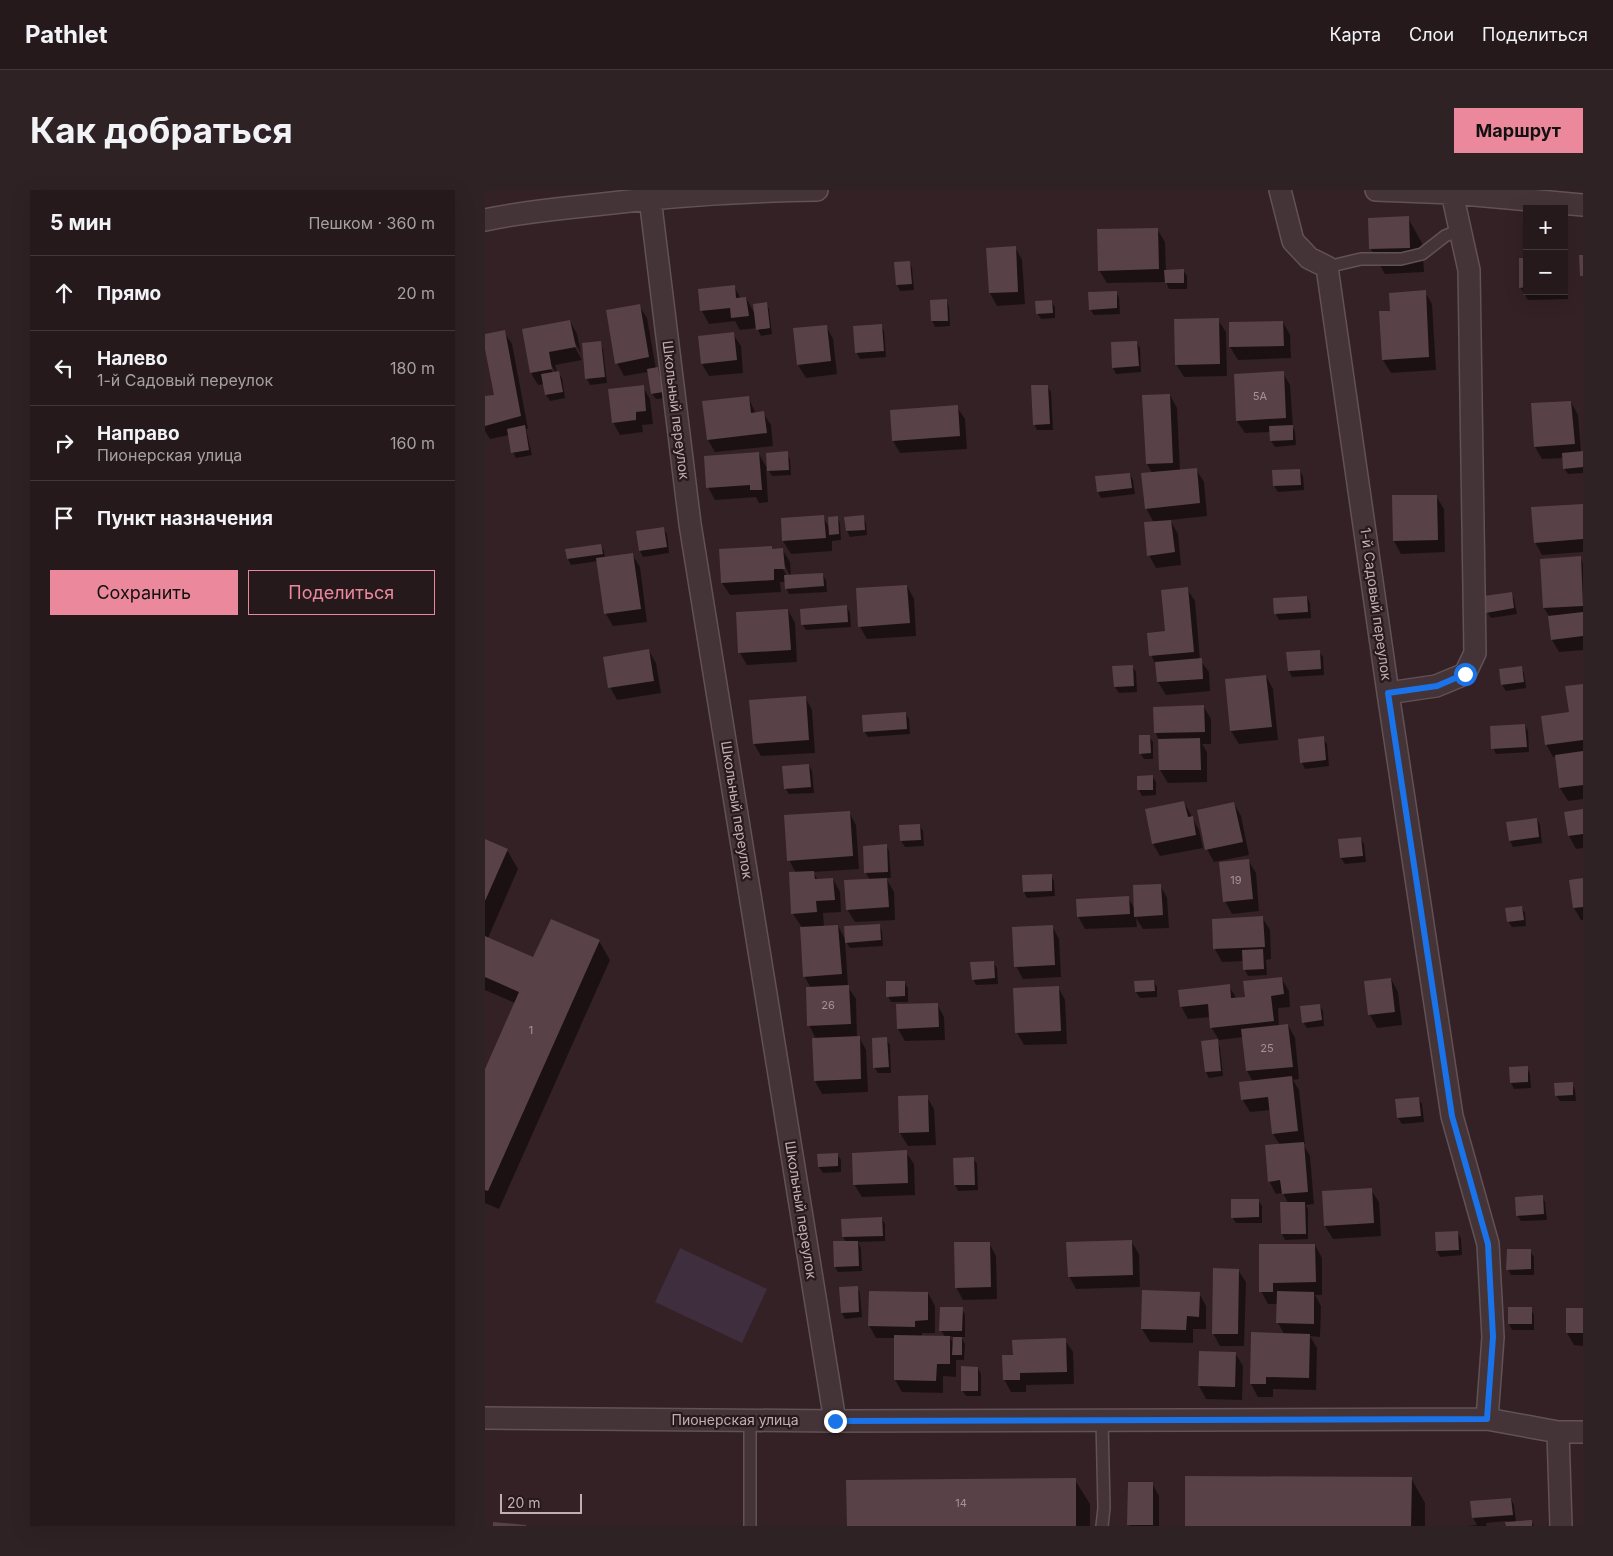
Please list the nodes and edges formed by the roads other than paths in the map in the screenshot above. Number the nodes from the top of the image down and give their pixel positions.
1 (817, 190) edge
2 (1281, 190) edge
3 (1376, 190) edge
4 (1452, 193) junction
5 (650, 198) junction
6 (1583, 205) edge
7 (485, 220) edge
8 (1461, 230) junction
9 (1327, 267) junction
10 (1388, 693) junction
11 (485, 1418) edge
12 (1487, 1419) junction
13 (750, 1420) junction
14 (1102, 1420) junction
15 (835, 1421) junction
16 (1558, 1432) junction
17 (1583, 1432) edge
18 (750, 1526) edge
19 (1102, 1526) edge
20 (1561, 1526) edge

1 - 5 street
2 - 9 street
3 - 4 street
4 - 6 street
4 - 8 street
5 - 7 street
5 - 15 street, Школьный переулок
8 - 9 lane
8 - 10 street
9 - 10 street, 1-й Садовый переулок
10 - 12 street, 1-й Садовый переулок
11 - 13 street, Пионерская улица
12 - 14 street, Пионерская улица
12 - 16 street, Пионерская улица
13 - 15 street, Пионерская улица
13 - 18 lane
14 - 15 street, Пионерская улица
14 - 19 lane
16 - 17 street, Пионерская улица
16 - 20 street

